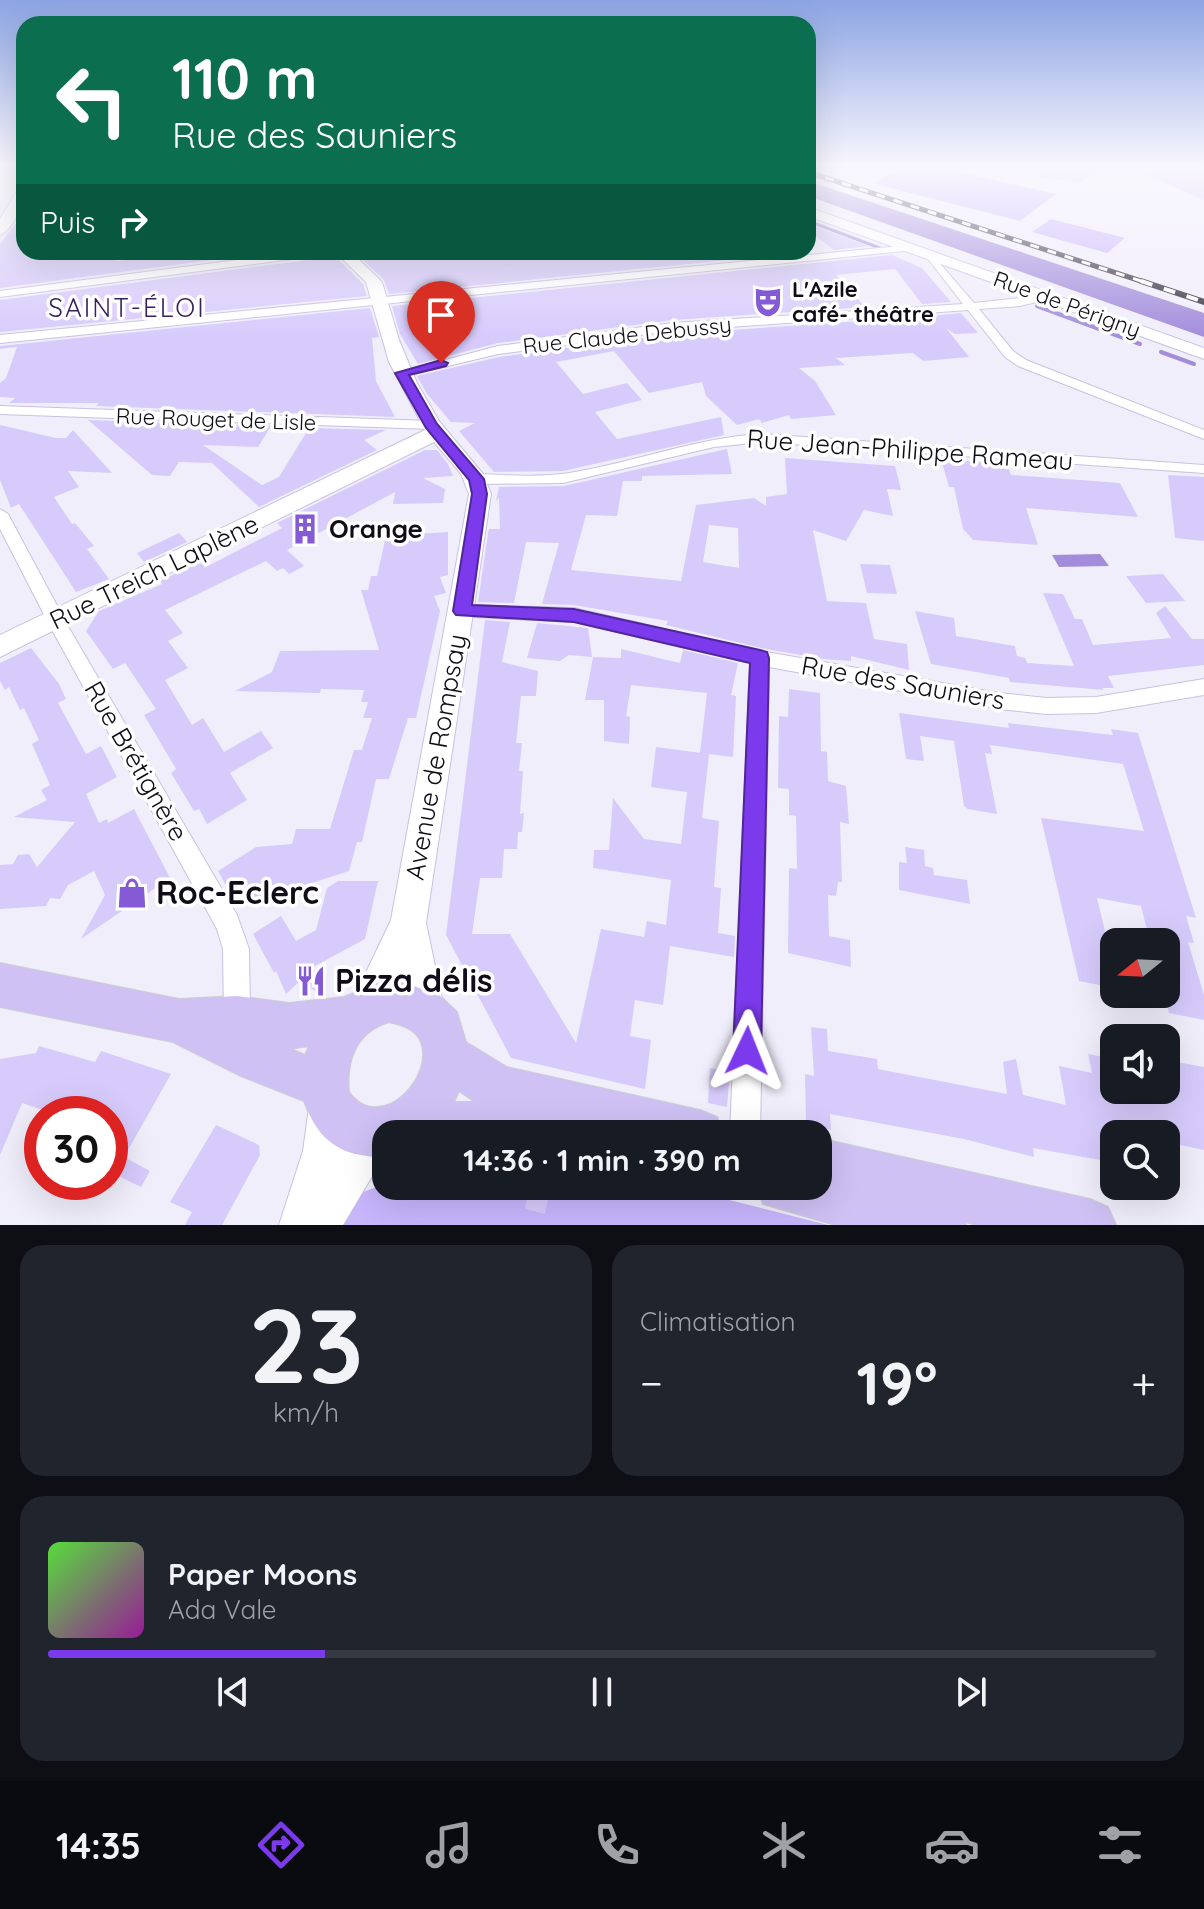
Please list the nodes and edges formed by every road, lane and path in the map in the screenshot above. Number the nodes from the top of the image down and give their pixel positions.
1 (844, 224) edge
2 (910, 248) junction
3 (930, 255) junction
4 (816, 258) edge
5 (261, 260) edge
6 (353, 260) edge
7 (793, 260) edge
8 (0, 294) edge
9 (1045, 297) junction
10 (383, 302) junction
11 (970, 307) junction
12 (0, 339) edge
13 (1204, 354) edge
14 (402, 373) junction
15 (0, 410) edge
16 (435, 429) junction
17 (1204, 435) edge
18 (1204, 469) edge
19 (477, 479) junction
20 (0, 514) edge
21 (462, 611) junction
22 (56, 620) junction
23 (0, 647) edge
24 (760, 658) junction
25 (1204, 687) edge
26 (408, 923) junction
27 (0, 985) edge
28 (425, 1009) junction
29 (360, 1012) junction
30 (237, 1018) junction
31 (179, 1021) junction
32 (447, 1056) junction
33 (327, 1097) junction
34 (407, 1120) edge
35 (637, 1120) edge
36 (745, 1120) edge
37 (372, 1131) edge
38 (372, 1152) edge
39 (832, 1166) edge
40 (832, 1199) edge
41 (302, 1225) edge
42 (317, 1225) edge
43 (940, 1225) edge
44 (1090, 1225) edge

1 - 2 street, Rue de Périgny
2 - 3 street, Rue de Périgny
2 - 4 street
3 - 9 street, Rue de Périgny
3 - 11 street, Rue de Périgny
5 - 8 street
6 - 10 street
7 - 10 street
9 - 11 street, Rue Claude Debussy
9 - 13 street, Rue de Périgny
10 - 12 street
10 - 14 street
11 - 14 street, Rue Claude Debussy
11 - 17 street, Rue de Périgny
14 - 16 street
15 - 16 street, Rue Rouget de Lisle
16 - 19 street
16 - 22 street, Rue Treich Laplène
18 - 19 street, Rue Jean-Philippe Rameau
19 - 21 street, Avenue de Rompsay
20 - 22 street, Rue Brétignère
21 - 24 street, Rue des Sauniers
21 - 26 street, Avenue de Rompsay
22 - 23 street, Rue Treich Laplène
22 - 30 street, Rue Brétignère
24 - 25 street, Rue des Sauniers
24 - 36 street
26 - 28 street, Avenue de Rompsay
26 - 29 street, Avenue de Rompsay
27 - 31 main road
28 - 29 main road
28 - 32 main road
29 - 30 main road
29 - 33 main road
30 - 31 main road
31 - 33 main road
32 - 34 main road
32 - 35 main road
33 - 37 main road
33 - 41 street
38 - 42 street
39 - 44 main road
40 - 43 main road

